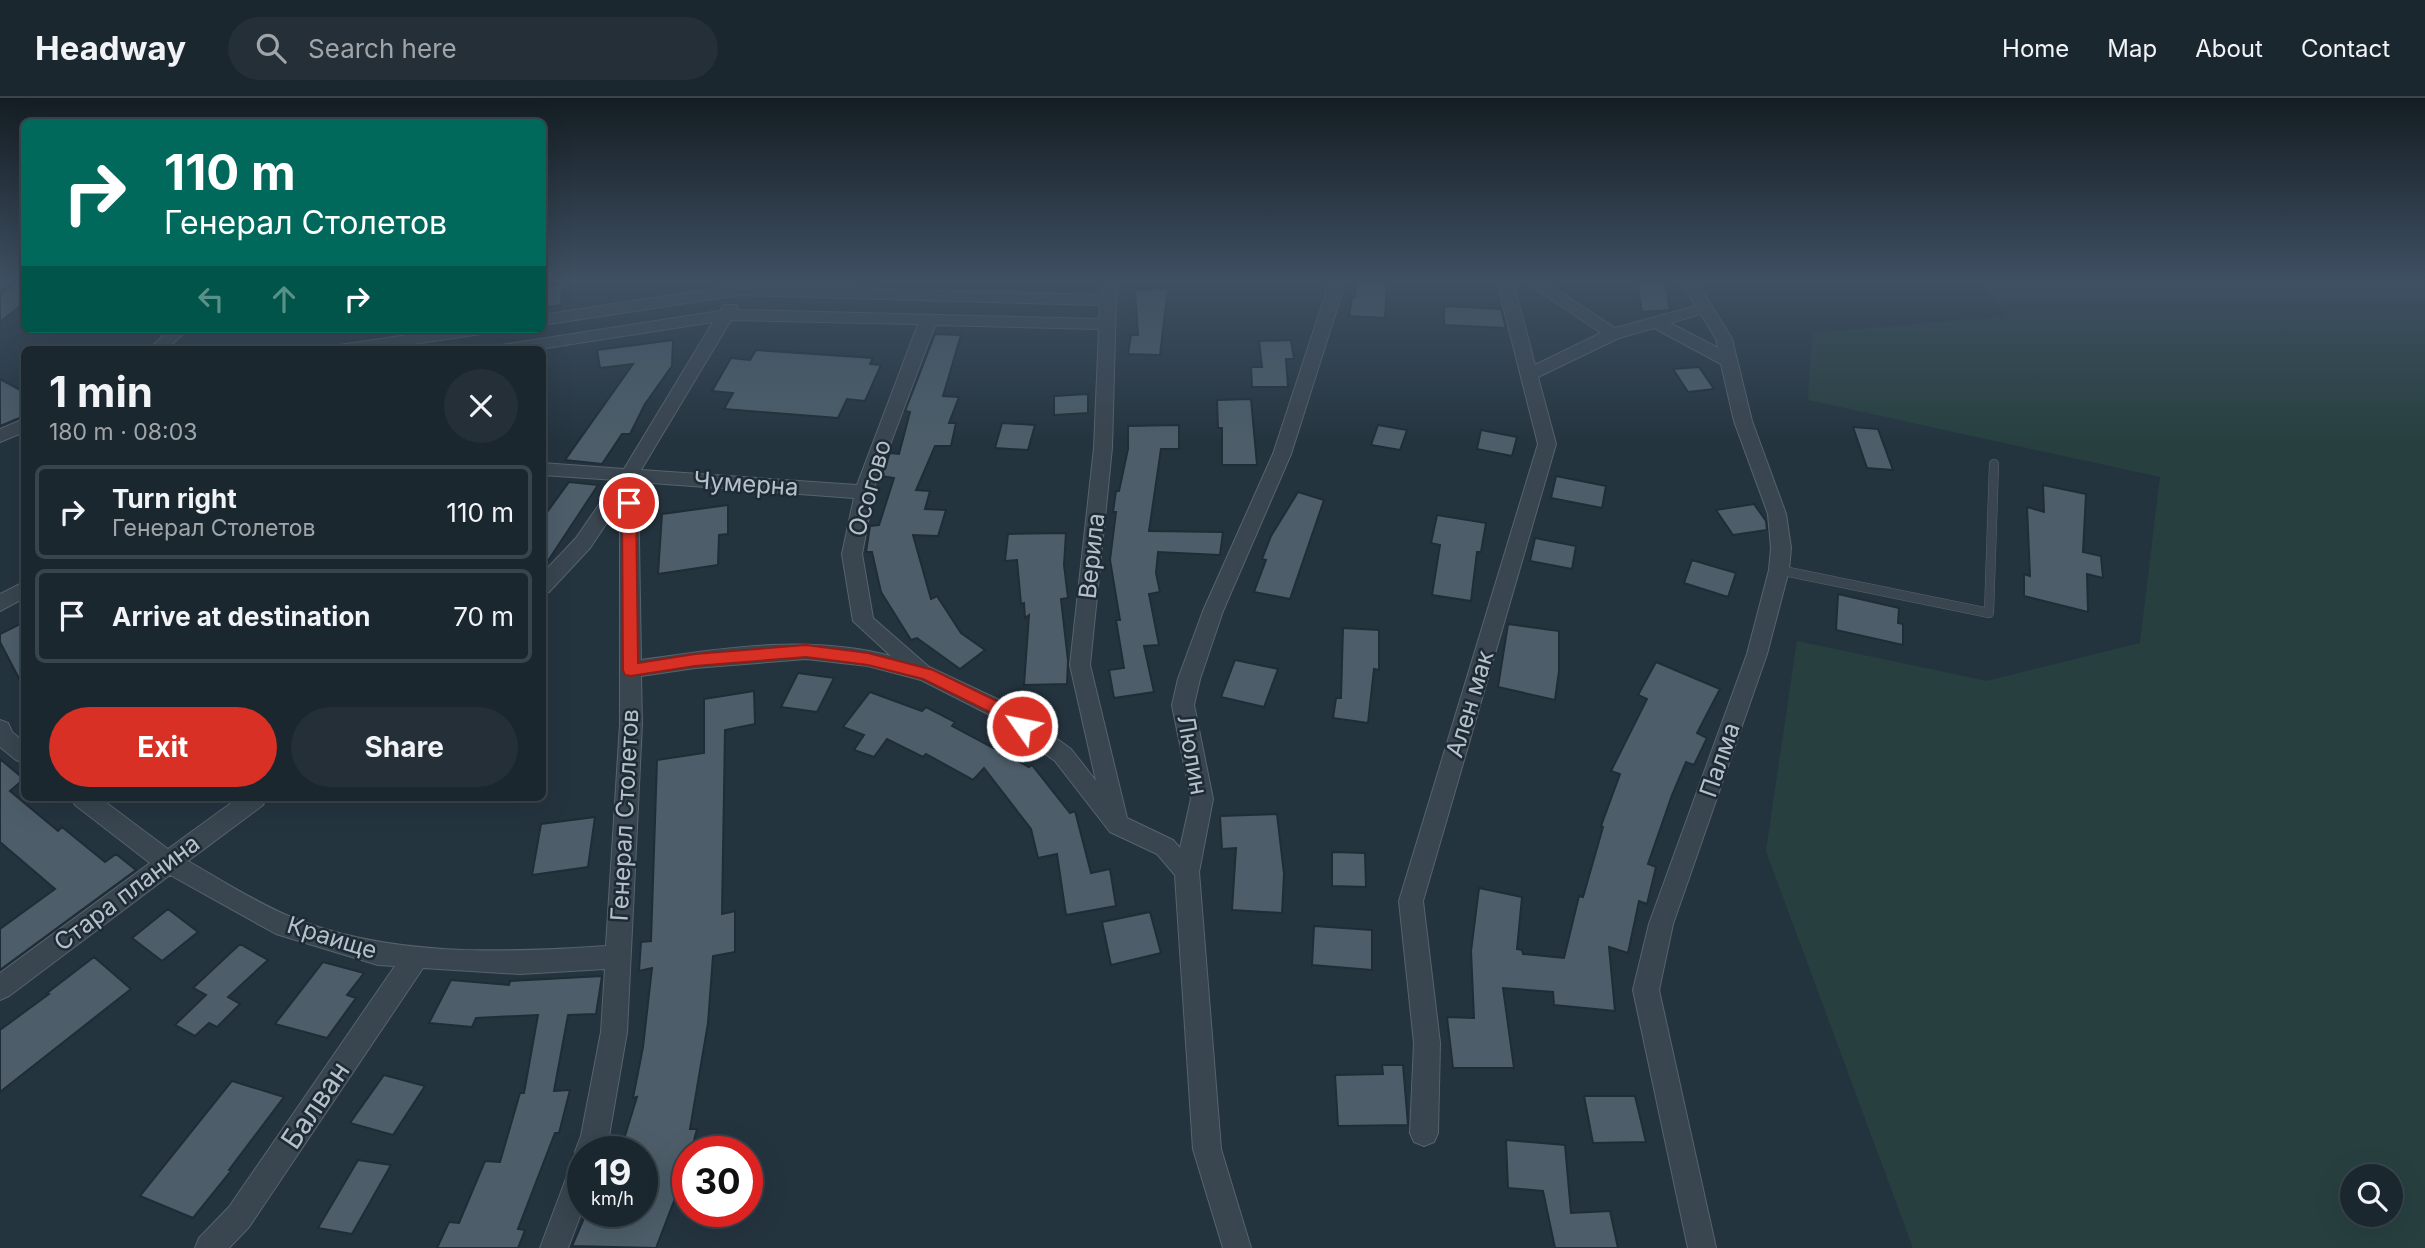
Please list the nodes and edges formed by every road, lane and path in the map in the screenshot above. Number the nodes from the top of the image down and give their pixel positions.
1 (435, 336) edge
2 (594, 336) edge
3 (713, 336) edge
4 (923, 336) edge
5 (1107, 336) edge
6 (1320, 336) edge
7 (1519, 336) edge
8 (1610, 336) edge
9 (1682, 336) edge
10 (1722, 336) edge
11 (367, 346) edge
12 (528, 346) edge
13 (1729, 361) junction
14 (1529, 375) junction
15 (21, 426) edge
16 (0, 436) edge
17 (1994, 464) dead end
18 (546, 469) edge
19 (629, 475) junction
20 (865, 492) junction
21 (1779, 570) junction
22 (546, 583) edge
23 (21, 591) edge
24 (0, 604) edge
25 (631, 670) junction
26 (927, 674) junction
27 (1, 736) edge
28 (21, 752) edge
29 (87, 801) edge
30 (251, 801) edge
31 (1118, 825) junction
32 (167, 862) junction
33 (1187, 872) junction
34 (416, 957) junction
35 (617, 957) junction
36 (0, 988) edge
37 (1424, 1133) dead end
38 (595, 1136) edge
39 (567, 1213) edge
40 (209, 1248) edge
41 (554, 1248) edge
42 (1237, 1248) edge
43 (1702, 1248) edge

1 - 11 street
2 - 12 street
3 - 19 street
4 - 20 street, Осогово
5 - 31 street, Верила
6 - 33 street, Люлин
7 - 14 street, Ален мак
8 - 14 street
9 - 13 street
10 - 13 street, Палма
13 - 21 street, Палма
14 - 37 street, Ален мак
15 - 16 street
17 - 21 lane
18 - 19 street, Чумерна
19 - 20 street, Чумерна
19 - 22 street
19 - 25 street, Генерал Столетов
20 - 26 street, Осогово
21 - 43 street, Палма
23 - 24 street
25 - 26 street
25 - 35 street, Генерал Столетов
26 - 31 street
27 - 28 street
29 - 32 street, Краище
30 - 32 street, Стара планина
31 - 33 street
32 - 34 street, Краище
32 - 36 street, Стара планина
33 - 42 street, Люлин
34 - 35 street, Краище
34 - 40 street, Балван
35 - 38 street, Генерал Столетов
39 - 41 street

